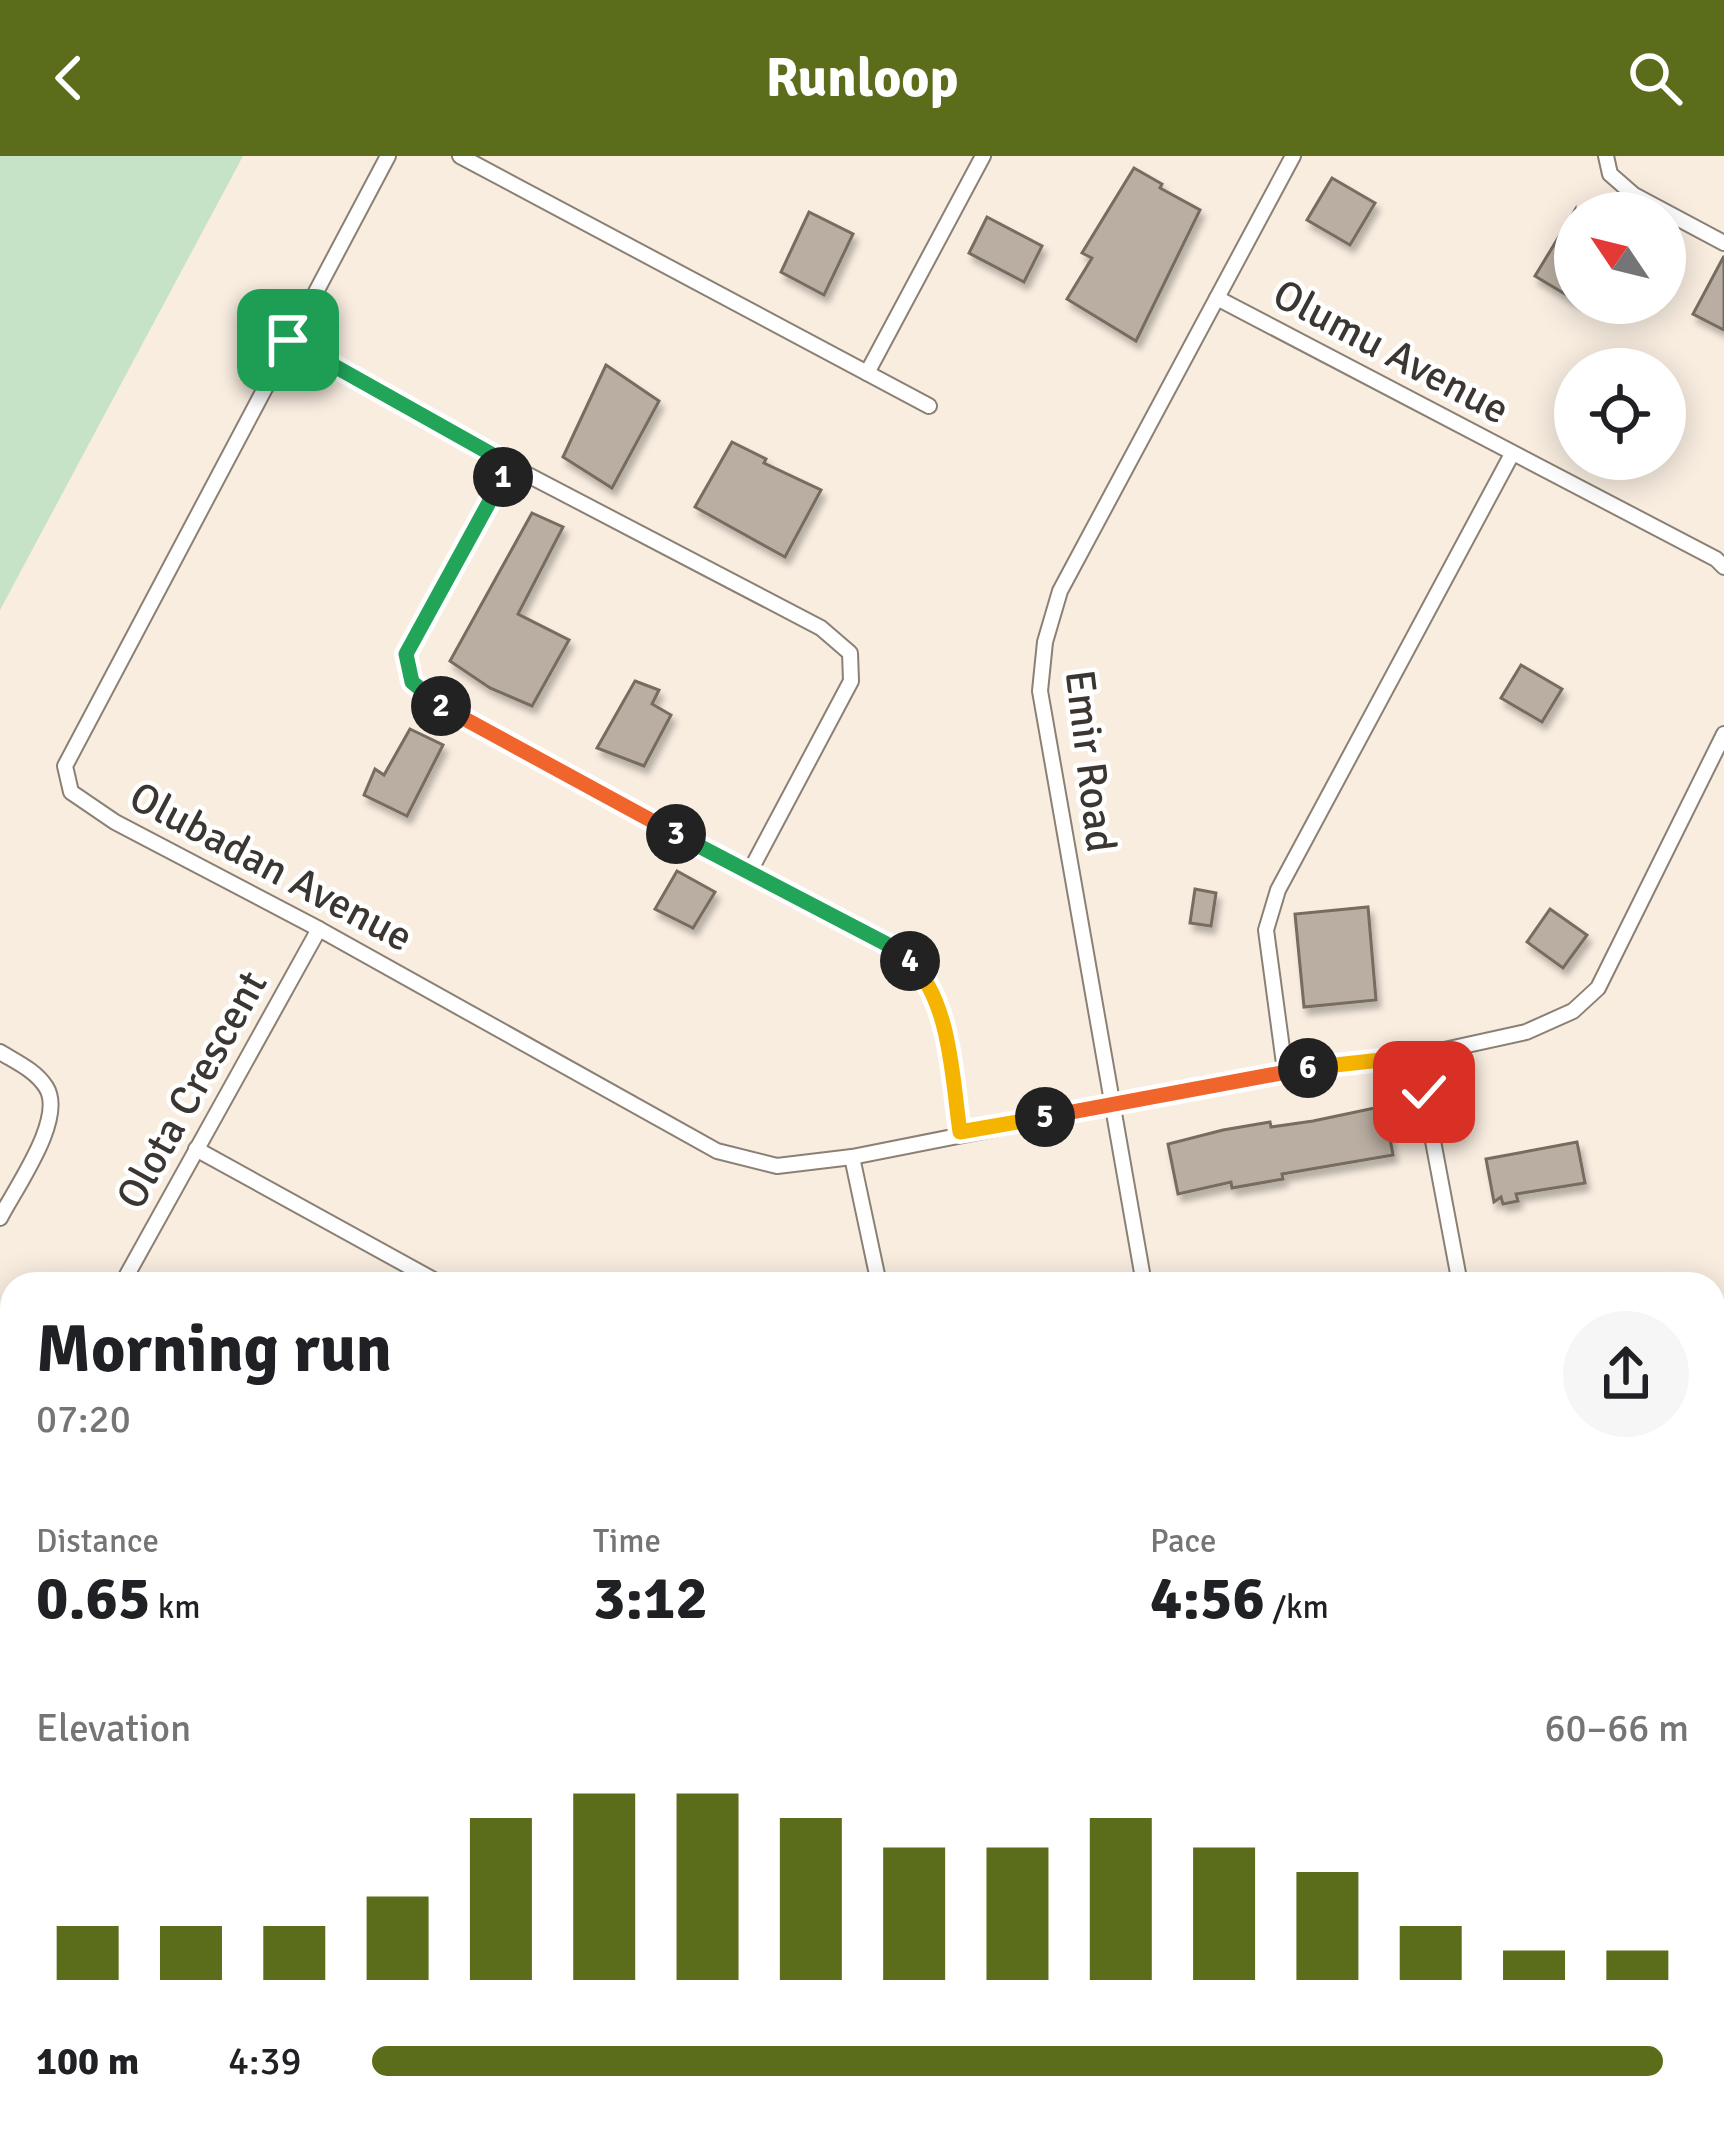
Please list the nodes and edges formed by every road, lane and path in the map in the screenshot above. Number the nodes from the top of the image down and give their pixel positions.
1 (388, 156) edge
2 (460, 156) edge
3 (983, 156) edge
4 (1292, 156) edge
5 (1606, 156) edge
6 (1724, 243) edge
7 (1217, 298) junction
8 (288, 340) junction
9 (867, 373) junction
10 (929, 406) dead end
11 (1512, 454) junction
12 (509, 464) junction
13 (1724, 567) edge
14 (1724, 734) edge
15 (749, 873) junction
16 (319, 929) junction
17 (0, 1052) edge
18 (1417, 1056) junction
19 (1285, 1071) junction
20 (1110, 1105) junction
21 (960, 1132) junction
22 (196, 1149) junction
23 (852, 1157) junction
24 (0, 1218) edge
25 (129, 1272) edge
26 (419, 1272) edge
27 (876, 1272) edge
28 (1142, 1272) edge
29 (1458, 1272) edge

1 - 8 street, Olubadan Avenue
2 - 9 street
3 - 9 street
4 - 7 street, Emir Road
5 - 6 street
7 - 11 street, Olumu Avenue
7 - 20 street, Emir Road
8 - 12 street
8 - 16 street, Olubadan Avenue
9 - 10 street
11 - 13 street, Olumu Avenue
11 - 19 street
12 - 15 street
12 - 15 street
14 - 18 street
15 - 21 street
16 - 22 street, Olota Crescent
16 - 23 street, Olubadan Avenue
17 - 24 street
18 - 19 street
18 - 29 street
19 - 20 street
20 - 21 street, Olubadan Avenue
20 - 28 street, Emir Road
21 - 23 street, Olubadan Avenue
22 - 25 street, Olota Crescent
22 - 26 street
23 - 27 street

